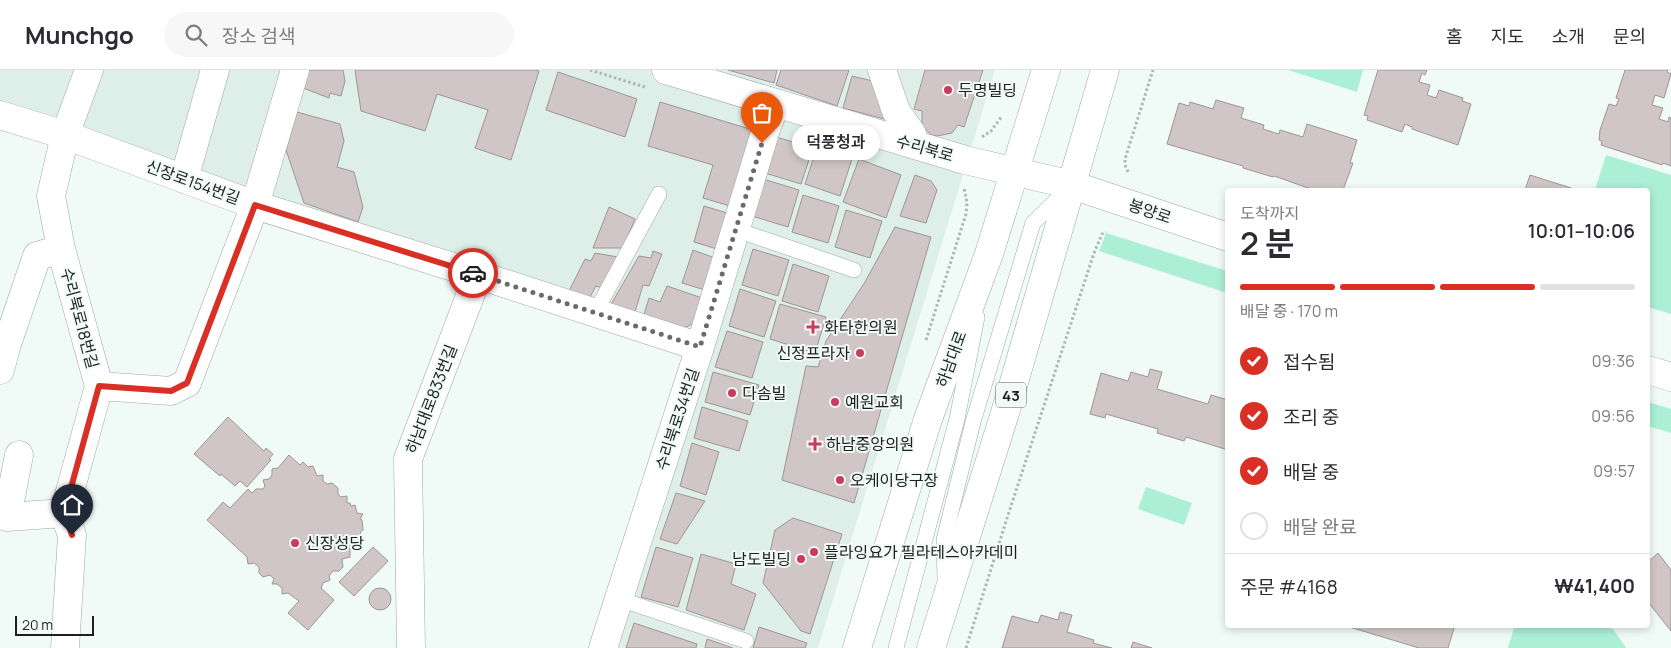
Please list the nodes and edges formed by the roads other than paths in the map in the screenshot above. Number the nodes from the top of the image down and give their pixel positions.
1 (90, 70) edge
2 (214, 70) edge
3 (295, 70) edge
4 (666, 70) edge
5 (882, 70) edge
6 (1046, 70) edge
7 (1105, 70) edge
8 (776, 104) junction
9 (0, 115) edge
10 (65, 135) junction
11 (914, 145) junction
12 (1016, 172) junction
13 (184, 179) junction
14 (1072, 185) junction
15 (659, 194) dead end
16 (255, 205) junction
17 (737, 230) junction
18 (1225, 236) edge
19 (61, 249) junction
20 (990, 254) junction
21 (854, 270) dead end
22 (478, 275) junction
23 (595, 313) junction
24 (700, 347) junction
25 (2, 352) edge
26 (1650, 371) edge
27 (1671, 377) edge
28 (99, 386) junction
29 (19, 455) dead end
30 (64, 513) junction
31 (4, 521) edge
32 (619, 599) junction
33 (746, 641) dead end
34 (64, 648) edge
35 (411, 648) edge
36 (603, 648) edge
37 (857, 648) edge
38 (896, 648) edge
39 (931, 648) edge

1 - 10 street, 수리북로18번길
2 - 13 street
3 - 16 street
4 - 8 street, 수리북로
5 - 11 street
6 - 12 street, 하남대로
7 - 14 street, 43
8 - 11 street, 수리북로
8 - 17 street, 수리북로34번길
9 - 10 street, 신장로154번길
10 - 13 street, 신장로154번길
10 - 19 street, 수리북로18번길
11 - 12 street, 수리북로
12 - 14 street, 수리북로
12 - 20 street, 하남대로
13 - 16 street, 신장로154번길
14 - 18 street, 봉양로
14 - 39 street, 43
15 - 23 lane
16 - 22 street, 신장로154번길
16 - 28 street
17 - 21 lane
17 - 24 street, 수리북로34번길
19 - 25 street, 수리북로18번길
19 - 28 street, 수리북로18번길
20 - 37 street, 하남대로
20 - 38 lane
22 - 23 street, 신장로154번길
22 - 35 street, 하남대로833번길
23 - 24 street, 신장로154번길
24 - 32 street, 수리북로34번길
26 - 27 street
28 - 30 street
29 - 31 street
30 - 31 street
30 - 34 street
32 - 33 lane
32 - 36 street, 수리북로34번길

